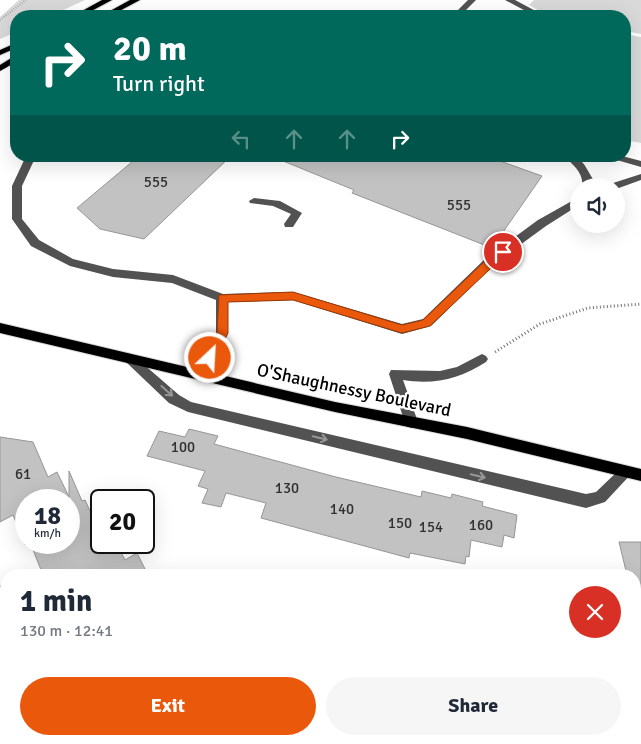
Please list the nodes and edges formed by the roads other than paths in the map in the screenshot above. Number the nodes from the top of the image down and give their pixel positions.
1 (108, 0) edge
2 (136, 0) edge
3 (472, 0) edge
4 (509, 0) edge
5 (89, 10) edge
6 (117, 10) edge
7 (462, 10) edge
8 (529, 10) edge
9 (28, 162) edge
10 (577, 162) edge
11 (641, 177) edge
12 (587, 178) edge
13 (625, 182) edge
14 (254, 201) dead end
15 (570, 206) edge
16 (290, 224) dead end
17 (184, 272) dead end
18 (173, 279) junction
19 (222, 298) junction
20 (0, 328) edge
21 (130, 359) junction
22 (482, 359) road end
23 (202, 376) junction
24 (411, 422) junction
25 (626, 472) junction
26 (641, 475) edge

1 - 5 main road
2 - 6 main road
3 - 7 street
4 - 8 street
9 - 18 street
10 - 12 street
11 - 13 street
14 - 16 street
15 - 19 street
17 - 18 street
18 - 19 street
19 - 23 street
20 - 21 main road, O'Shaughnessy Boulevard
21 - 23 main road, O'Shaughnessy Boulevard
21 -> 25 street
22 - 24 street
23 - 24 main road, O'Shaughnessy Boulevard
24 - 25 main road, O'Shaughnessy Boulevard
25 - 26 main road, O'Shaughnessy Boulevard

